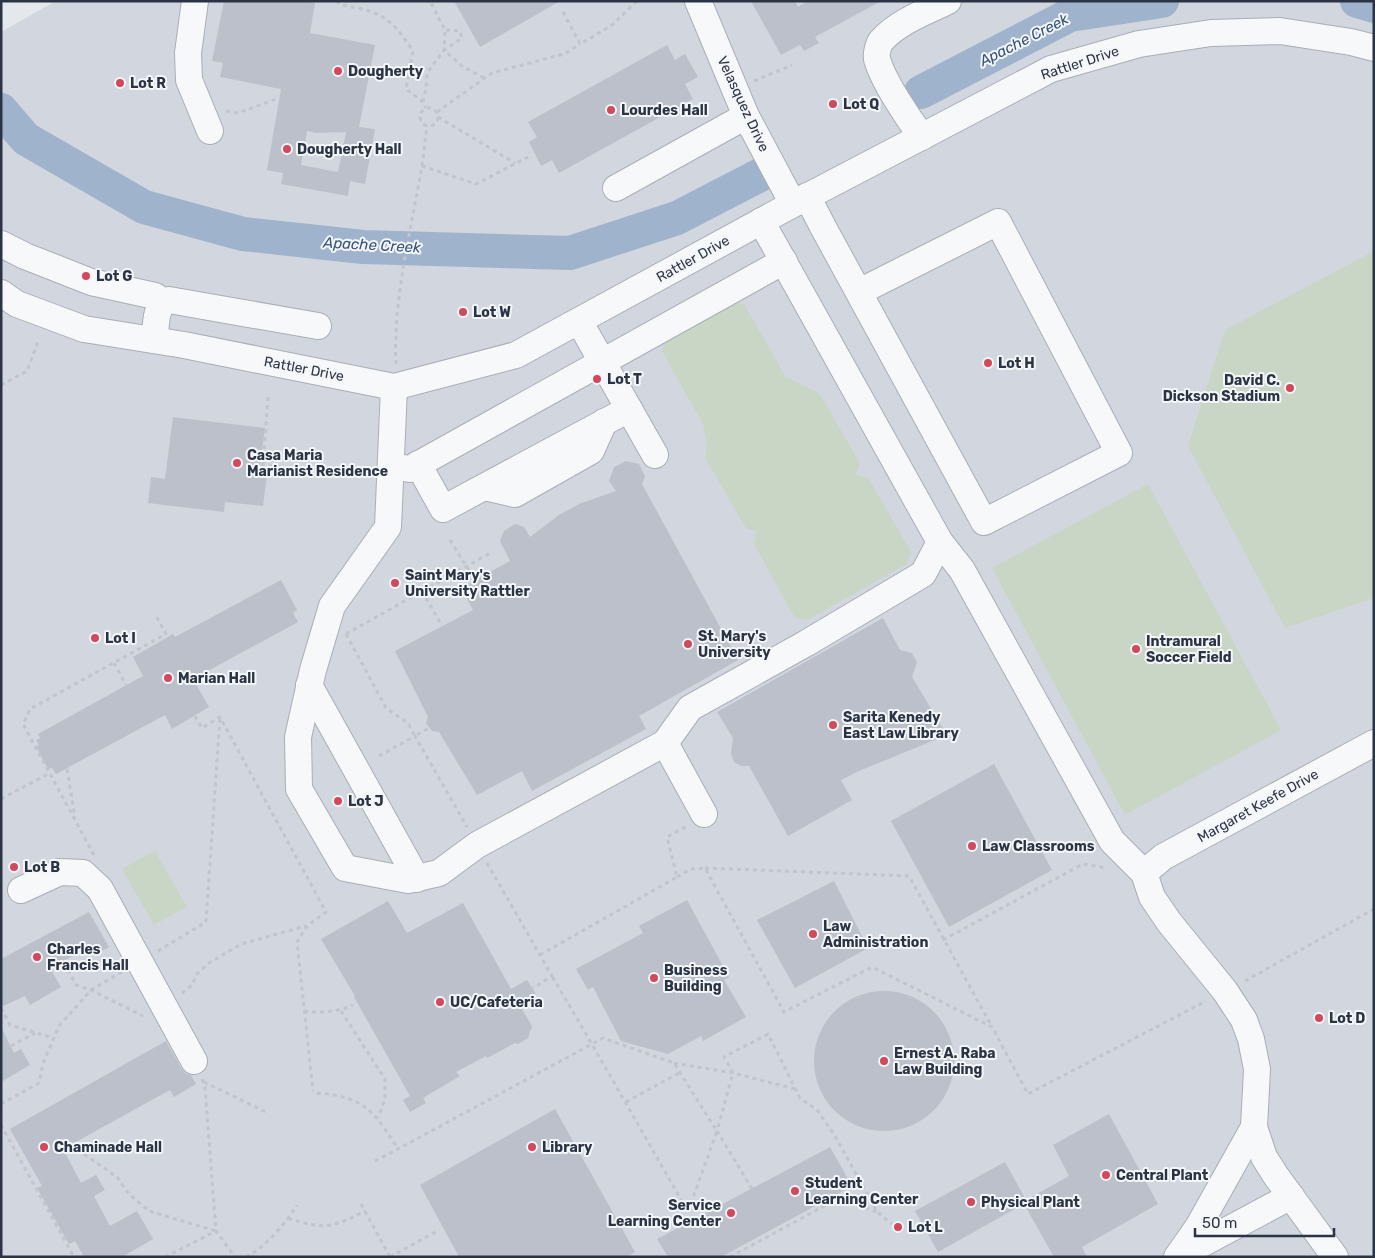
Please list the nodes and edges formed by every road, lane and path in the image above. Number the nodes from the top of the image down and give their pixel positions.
1 (194, 1) edge
2 (336, 1) edge
3 (430, 1) edge
4 (637, 1) edge
5 (698, 1) edge
6 (948, 1) edge
7 (563, 12) dead end
8 (445, 30) junction
9 (580, 44) junction
10 (1374, 48) edge
11 (444, 50) junction
12 (484, 78) junction
13 (280, 98) dead end
14 (423, 102) junction
15 (426, 108) junction
16 (437, 112) junction
17 (746, 116) junction
18 (438, 117) junction
19 (216, 121) joint
20 (427, 126) junction
21 (922, 137) junction
22 (530, 156) dead end
23 (515, 164) junction
24 (422, 166) junction
25 (616, 188) dead end
26 (800, 200) junction
27 (761, 221) junction
28 (1, 244) edge
29 (784, 261) junction
30 (859, 292) junction
31 (1, 293) edge
32 (164, 302) junction
33 (579, 321) junction
34 (318, 326) dead end
35 (39, 339) dead end
36 (154, 340) junction
37 (602, 362) junction
38 (1, 385) edge
39 (399, 386) junction
40 (268, 397) dead end
41 (629, 409) junction
42 (655, 455) dead end
43 (418, 464) junction
44 (381, 470) junction
45 (450, 540) dead end
46 (940, 542) junction
47 (492, 552) dead end
48 (466, 566) junction
49 (474, 579) dead end
50 (422, 591) junction
51 (155, 614) dead end
52 (442, 626) dead end
53 (343, 628) dead end
54 (346, 634) junction
55 (114, 664) junction
56 (126, 685) dead end
57 (310, 685) junction
58 (195, 716) dead end
59 (429, 728) dead end
60 (665, 743) junction
61 (1374, 743) edge
62 (67, 769) dead end
63 (50, 773) junction
64 (1, 800) edge
65 (704, 814) joint
66 (76, 821) junction
67 (97, 860) dead end
68 (705, 868) junction
69 (1109, 868) dead end
70 (1144, 873) junction
71 (677, 877) junction
72 (417, 878) junction
73 (21, 890) dead end
74 (1374, 909) edge
75 (307, 926) junction
76 (943, 940) junction
77 (540, 955) dead end
78 (64, 963) dead end
79 (552, 976) dead end
80 (1225, 991) junction
81 (353, 1005) dead end
82 (1, 1008) edge
83 (304, 1011) junction
84 (341, 1011) junction
85 (154, 1012) junction
86 (992, 1027) junction
87 (35, 1033) junction
88 (53, 1038) dead end
89 (592, 1044) junction
90 (11, 1046) dead end
91 (194, 1061) dead end
92 (674, 1063) junction
93 (679, 1073) junction
94 (733, 1073) junction
95 (795, 1089) junction
96 (313, 1091) dead end
97 (317, 1094) dead end
98 (626, 1102) junction
99 (268, 1112) dead end
100 (378, 1118) junction
101 (1, 1125) edge
102 (1254, 1127) junction
103 (717, 1131) junction
104 (6, 1135) junction
105 (1, 1138) edge
106 (71, 1145) dead end
107 (398, 1149) junction
108 (375, 1161) dead end
109 (752, 1189) dead end
110 (1291, 1196) junction
111 (361, 1204) dead end
112 (297, 1205) dead end
113 (365, 1211) junction
114 (877, 1212) junction
115 (288, 1218) junction
116 (892, 1224) dead end
117 (216, 1231) junction
118 (437, 1231) dead end
119 (74, 1257) edge
120 (165, 1257) edge
121 (235, 1257) edge
122 (246, 1257) edge
123 (390, 1257) edge
124 (730, 1257) edge
125 (1177, 1257) edge
126 (1336, 1257) edge

1 - 19 street
2 - 14 path
3 - 8 path
4 - 9 path
5 - 17 street, Velasquez Drive
6 - 21 street
7 - 9 path
8 - 11 path
8 - 11 path
9 - 12 path
10 - 21 street, Rattler Drive
11 - 12 path
11 - 14 path
12 - 16 path
13 - 19 path
14 - 15 path
15 - 16 path
15 - 20 path
16 - 18 path
17 - 25 street
17 - 26 street, Velasquez Drive
18 - 20 path
18 - 23 path
20 - 24 path
21 - 26 street, Rattler Drive
22 - 23 path
23 - 24 path
24 - 39 path
26 - 27 street, Rattler Drive
26 - 30 street, Velasquez Drive
27 - 29 street
27 - 33 street, Rattler Drive
28 - 32 street
29 - 37 street
29 - 46 street
30 - 30 street, Velasquez Drive
31 - 36 street, Rattler Drive
32 - 34 street
32 - 36 street
33 - 37 street
33 - 39 street, Rattler Drive
35 - 38 path
36 - 39 street, Rattler Drive
37 - 41 street
37 - 43 street
39 - 44 street
40 - 44 path
41 - 42 street
41 - 43 street
43 - 44 street
44 - 57 street
45 - 48 path
46 - 60 street
46 - 70 street
47 - 48 path
48 - 49 path
48 - 50 path
50 - 52 path
50 - 54 path
51 - 55 path
53 - 54 path
54 - 59 path
55 - 56 path
55 - 63 path
57 - 72 street
57 - 72 street
58 - 75 path
60 - 65 street
60 - 72 street
61 - 70 street, Margaret Keefe Drive
62 - 66 path
63 - 64 path
63 - 66 path
65 - 71 path
66 - 67 path
68 - 71 path
68 - 76 path
68 - 86 path
69 - 76 path
70 - 80 street
71 - 77 path
73 - 85 street
74 - 80 path
75 - 83 path
75 - 85 path
76 - 86 path
78 - 85 path
79 - 89 path
80 - 86 path
80 - 102 street
81 - 84 path
82 - 87 path
83 - 84 path
83 - 96 path
84 - 100 path
85 - 91 street
87 - 88 path
87 - 90 path
89 - 92 path
89 - 98 path
89 - 107 path
92 - 93 path
92 - 94 path
93 - 98 path
93 - 103 path
94 - 95 path
94 - 95 path
94 - 103 path
95 - 114 path
97 - 100 path
98 - 103 path
99 - 117 path
100 - 107 path
101 - 104 path
102 - 110 street
102 - 125 street
103 - 109 path
104 - 105 path
104 - 119 path
106 - 117 path
107 - 108 path
110 - 125 street
110 - 126 street
111 - 113 path
112 - 115 path
113 - 115 path
113 - 123 path
114 - 116 path
114 - 124 path
115 - 122 path
117 - 120 path
117 - 121 path
118 - 123 path

